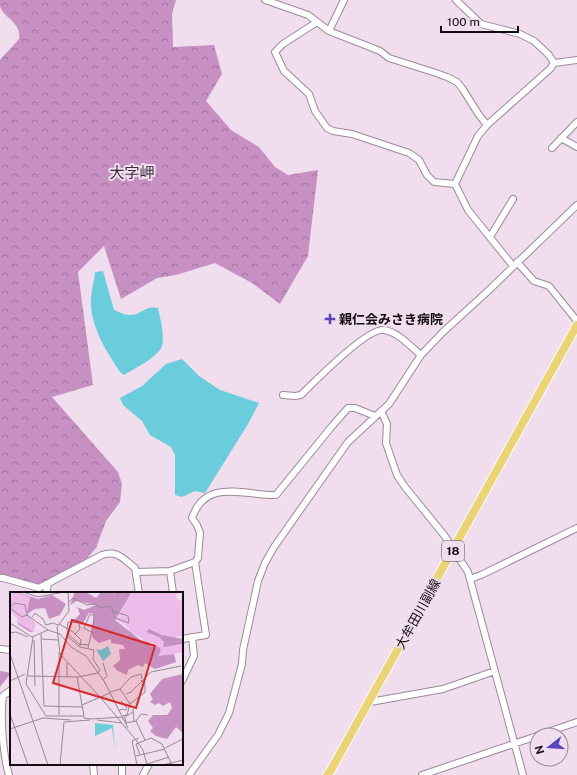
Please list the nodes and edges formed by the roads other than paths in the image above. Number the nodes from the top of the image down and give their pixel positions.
1 (265, 0) edge
2 (344, 0) edge
3 (456, 0) edge
4 (318, 22) junction
5 (329, 31) junction
6 (577, 60) edge
7 (554, 63) junction
8 (577, 122) edge
9 (487, 125) junction
10 (562, 138) junction
11 (577, 147) edge
12 (552, 148) dead end
13 (456, 184) junction
14 (513, 199) dead end
15 (577, 205) edge
16 (490, 237) junction
17 (515, 264) junction
18 (577, 321) edge
19 (577, 325) edge
20 (421, 355) junction
21 (283, 395) dead end
22 (381, 411) junction
23 (375, 416) junction
24 (577, 528) edge
25 (454, 548) junction
26 (195, 562) junction
27 (170, 571) junction
28 (136, 572) junction
29 (0, 578) edge
30 (470, 579) junction
31 (48, 584) junction
32 (46, 592) edge
33 (139, 592) edge
34 (173, 592) edge
35 (192, 638) junction
36 (183, 639) edge
37 (0, 649) edge
38 (10, 650) edge
39 (495, 671) junction
40 (183, 679) edge
41 (10, 691) edge
42 (370, 702) junction
43 (577, 722) edge
44 (562, 727) edge
45 (529, 739) edge
46 (515, 744) junction
47 (93, 765) edge
48 (148, 765) edge
49 (9, 775) edge
50 (94, 775) edge
51 (143, 775) edge
52 (189, 775) edge
53 (327, 775) edge
54 (422, 775) edge
55 (523, 775) edge

1 - 4 street
2 - 5 street
3 - 7 street
4 - 5 street
4 - 13 street
5 - 9 street
6 - 7 street
7 - 9 street
8 - 10 street
9 - 13 street
10 - 11 street
10 - 12 street
13 - 16 street
14 - 16 street
15 - 17 street
16 - 17 street
17 - 18 street
17 - 20 street
19 - 25 main road, 大牟田川副線 / 18
20 - 21 street
20 - 22 street
22 - 23 street
22 - 25 street
23 - 26 street
23 - 52 street
24 - 30 street
25 - 30 street
25 - 42 main road, 大牟田川副線 / 18
26 - 27 street
26 - 35 street
27 - 28 street
27 - 34 street
28 - 31 street
28 - 33 street
29 - 31 street
30 - 39 street
31 - 32 street
35 - 36 street
35 - 40 street
37 - 38 street
39 - 42 street
39 - 46 street
41 - 49 street
42 - 53 main road, 大牟田川副線 / 18
43 - 44 street
45 - 46 street
46 - 54 street
46 - 55 street
47 - 50 street
48 - 51 street

